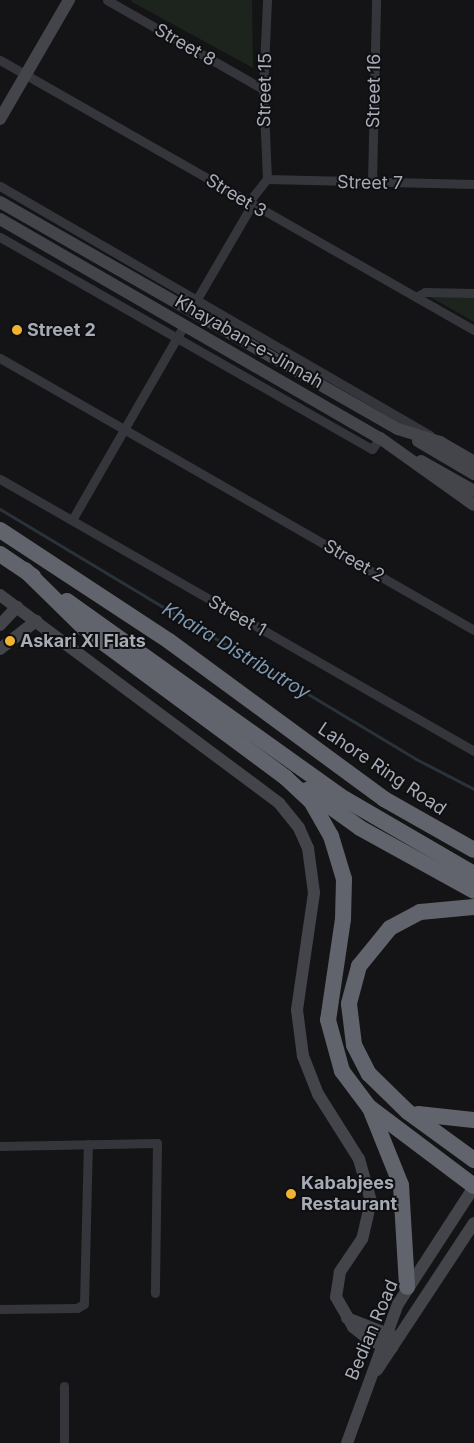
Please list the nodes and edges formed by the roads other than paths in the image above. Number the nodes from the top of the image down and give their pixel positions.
1 (69, 0) edge
2 (107, 0) edge
3 (267, 0) edge
4 (376, 0) edge
5 (0, 60) edge
6 (25, 74) junction
7 (263, 89) junction
8 (0, 119) edge
9 (267, 179) junction
10 (372, 182) junction
11 (474, 184) edge
12 (0, 186) edge
13 (0, 202) edge
14 (249, 204) junction
15 (0, 219) edge
16 (0, 237) edge
17 (474, 292) edge
18 (416, 296) junction
19 (198, 299) junction
20 (190, 311) junction
21 (184, 325) junction
22 (474, 330) edge
23 (177, 338) junction
24 (0, 358) edge
25 (124, 429) junction
26 (398, 429) junction
27 (380, 438) junction
28 (440, 442) junction
29 (474, 462) edge
30 (474, 474) edge
31 (0, 479) edge
32 (474, 491) edge
33 (474, 505) edge
34 (72, 520) junction
35 (0, 530) edge
36 (0, 554) edge
37 (25, 570) junction
38 (0, 595) edge
39 (17, 607) junction
40 (36, 621) junction
41 (0, 625) edge
42 (474, 630) edge
43 (0, 649) edge
44 (474, 752) edge
45 (286, 778) junction
46 (429, 826) junction
47 (474, 840) edge
48 (474, 850) edge
49 (474, 874) edge
50 (474, 891) edge
51 (474, 907) edge
52 (369, 1107) junction
53 (408, 1112) junction
54 (474, 1120) edge
55 (88, 1144) junction
56 (0, 1146) edge
57 (474, 1160) edge
58 (474, 1187) edge
59 (474, 1223) edge
60 (407, 1286) junction
61 (154, 1293) dead end
62 (398, 1304) junction
63 (0, 1309) edge
64 (347, 1318) junction
65 (366, 1325) junction
66 (389, 1341) junction
67 (64, 1386) dead end
68 (64, 1443) edge
69 (347, 1443) edge

1 - 6 main road
2 - 7 street, Street 8
3 - 7 street, Street 15
4 - 10 street, Street 16
5 - 6 street, Street 3
6 - 8 main road
6 - 14 street, Street 3
7 - 9 street, Street 15
9 - 10 street, Street 7
9 - 14 street
10 - 11 street, Street 7
12 - 19 street
13 - 20 main road, Khayaban-e-Jinnah
14 - 18 street, Street 3
14 - 19 street
15 - 21 main road, Khayaban-e-Jinnah
16 - 23 street
17 - 18 street
18 - 22 street, Street 3
19 - 20 street
19 - 28 street
20 - 26 main road, Khayaban-e-Jinnah
21 - 23 street
21 - 27 main road, Khayaban-e-Jinnah
23 - 25 street
23 - 27 street
24 - 25 street, Street 2
25 - 34 street
25 - 42 street, Street 2
26 - 28 main road, Khayaban-e-Jinnah
26 - 30 main road
27 - 32 main road
27 - 33 main road, Khayaban-e-Jinnah
28 - 29 main road, Khayaban-e-Jinnah
31 - 34 street, Street 1
34 - 44 street, Street 1
35 - 46 highway, Lahore Ring Road
36 - 37 highway
37 - 45 highway
37 - 49 highway
38 - 39 main road
39 - 40 main road
39 - 41 main road
40 - 43 main road
40 - 64 main road
45 - 50 highway
45 - 52 highway
46 - 47 highway
46 - 48 highway, Lahore Ring Road
51 - 53 highway
52 - 58 highway
52 - 60 highway
53 - 54 highway
53 - 57 highway
55 - 56 street
55 - 61 street
55 - 63 street
58 - 60 main road, Bedian Road
59 - 66 main road
60 - 62 main road, Bedian Road
62 - 65 main road
62 - 66 main road, Bedian Road
64 - 65 main road
64 - 66 main road
65 - 66 main road
66 - 69 main road, Bedian Road
67 - 68 street

